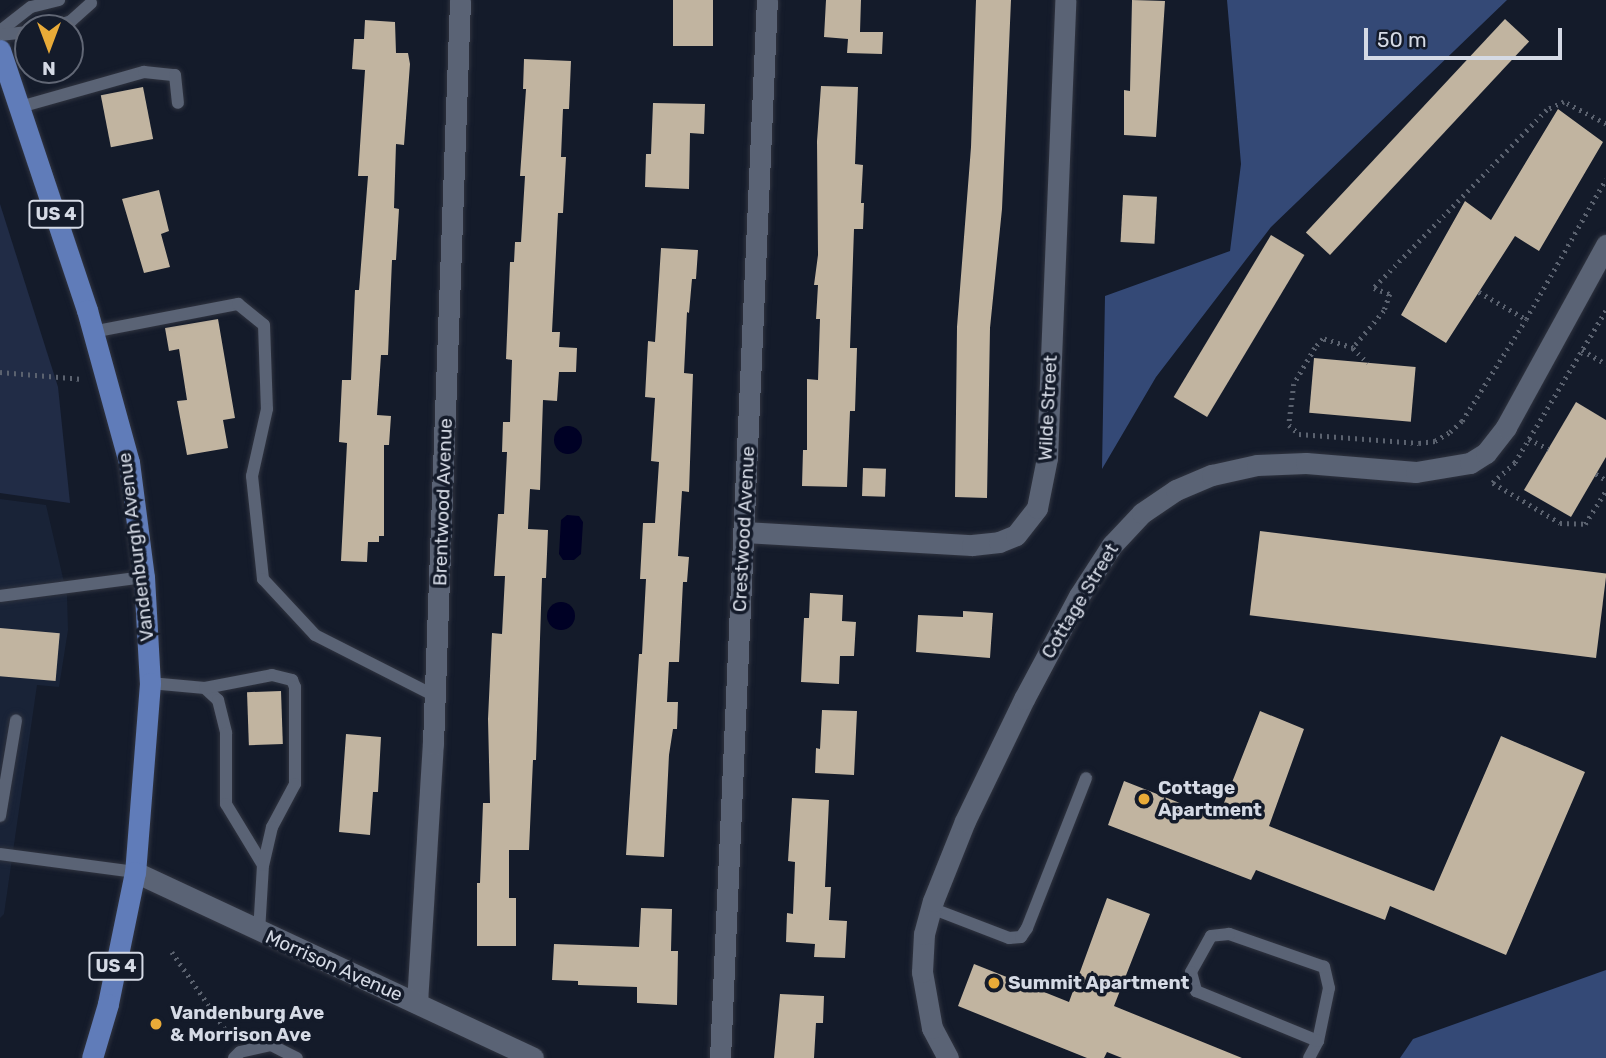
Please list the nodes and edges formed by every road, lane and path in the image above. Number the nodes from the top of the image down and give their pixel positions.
1 (60, 0) edge
2 (77, 0) edge
3 (460, 0) edge
4 (767, 0) edge
5 (1065, 0) edge
6 (95, 1) edge
7 (79, 14) edge
8 (0, 33) edge
9 (0, 50) edge
10 (178, 103) dead end
11 (20, 107) junction
12 (1606, 124) edge
13 (1606, 179) edge
14 (1606, 245) edge
15 (1479, 292) dead end
16 (1606, 311) edge
17 (1526, 319) junction
18 (92, 332) junction
19 (1353, 348) junction
20 (1582, 351) junction
21 (1368, 363) dead end
22 (1606, 364) edge
23 (0, 372) edge
24 (105, 381) junction
25 (1529, 439) junction
26 (1549, 449) dead end
27 (1596, 474) dead end
28 (1606, 480) edge
29 (1606, 491) edge
30 (744, 532) junction
31 (144, 577) junction
32 (0, 596) edge
33 (150, 683) junction
34 (205, 688) junction
35 (435, 696) junction
36 (16, 720) dead end
37 (1086, 778) dead end
38 (0, 816) edge
39 (0, 854) edge
40 (263, 864) junction
41 (135, 872) junction
42 (931, 908) junction
43 (259, 933) junction
44 (172, 951) dead end
45 (417, 1003) junction
46 (233, 1039) dead end
47 (1318, 1041) junction
48 (92, 1058) edge
49 (234, 1058) edge
50 (297, 1058) edge
51 (533, 1058) edge
52 (720, 1058) edge
53 (948, 1058) edge
54 (1309, 1058) edge

1 - 8 lane
2 - 6 lane
3 - 35 street, Brentwood Avenue
4 - 30 street, Crestwood Avenue
5 - 30 street, Wilde Street
6 - 7 lane
9 - 11 main road, Vandenburgh Avenue / US 4
10 - 11 lane
11 - 18 main road, Vandenburgh Avenue / US 4
12 - 19 path
13 - 17 path
14 - 42 street, Cottage Street
15 - 17 path
16 - 20 path
17 - 19 path
18 - 24 main road, Vandenburgh Avenue / US 4
18 - 35 lane
19 - 21 path
20 - 22 path
20 - 25 path
23 - 24 path
24 - 31 main road, Vandenburgh Avenue / US 4
25 - 26 path
25 - 29 path
27 - 28 path
30 - 52 street, Crestwood Avenue
31 - 32 lane
31 - 33 main road, Vandenburgh Avenue / US 4
33 - 34 lane
33 - 41 main road, Vandenburgh Avenue / US 4
34 - 40 lane
34 - 40 lane
35 - 45 street, Brentwood Avenue
36 - 38 lane
37 - 42 lane
39 - 41 lane
40 - 43 lane
41 - 43 street, Morrison Avenue
41 - 48 main road, Vandenburgh Avenue / US 4
42 - 53 street, Cottage Street
43 - 45 street, Morrison Avenue
44 - 46 path
45 - 51 street, Morrison Avenue
47 - 47 lane
47 - 54 lane
49 - 50 lane

